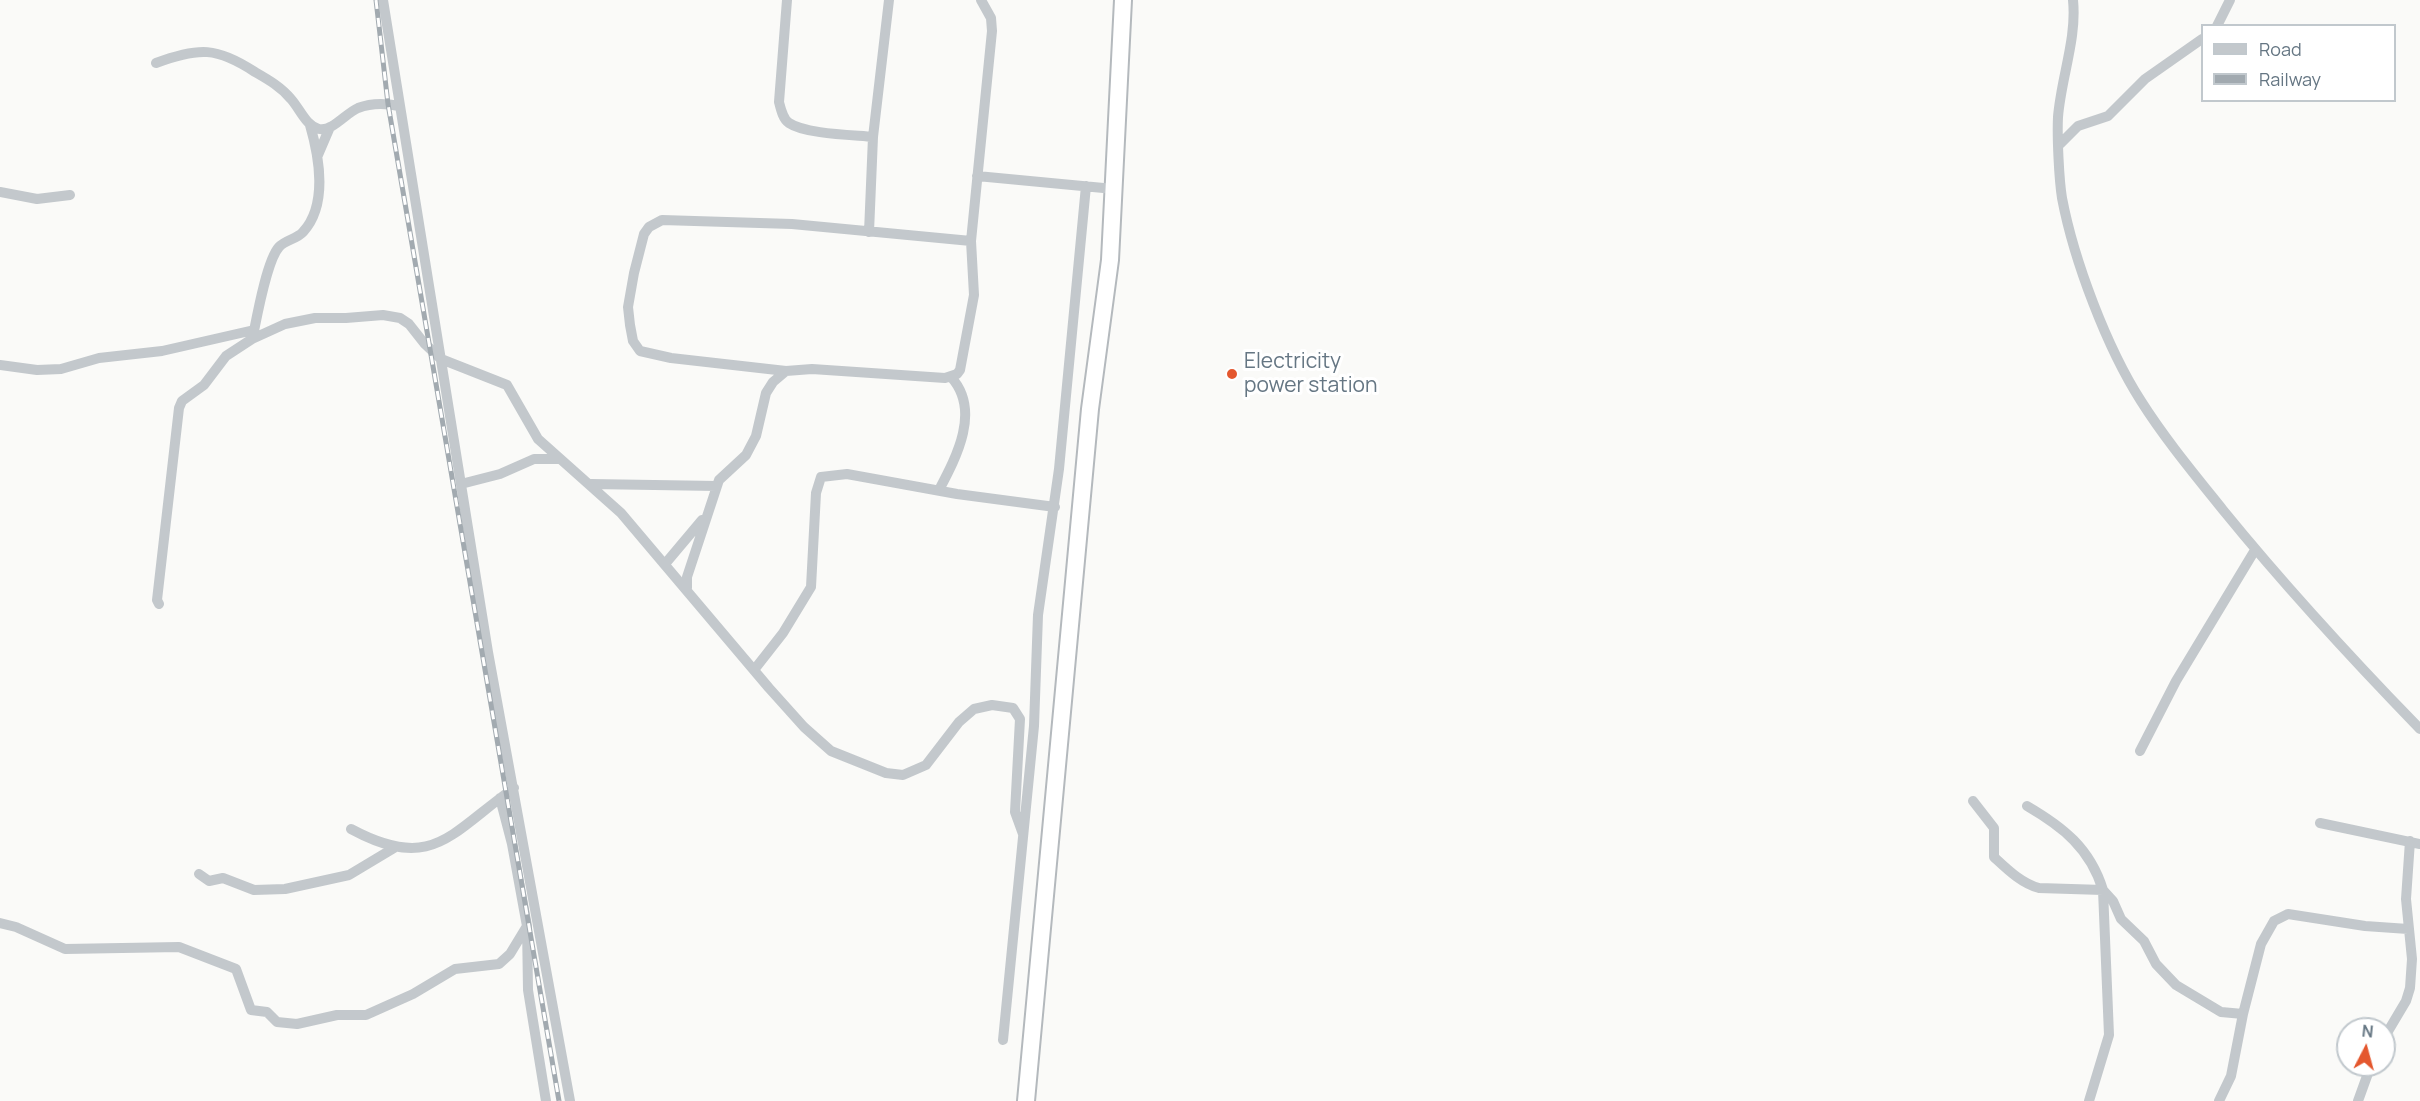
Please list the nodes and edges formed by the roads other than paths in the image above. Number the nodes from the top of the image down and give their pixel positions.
1 (383, 0) edge
2 (787, 0) edge
3 (889, 0) edge
4 (981, 0) edge
5 (1123, 0) edge
6 (2073, 0) edge
7 (2230, 0) edge
8 (2218, 24) edge
9 (2201, 40) edge
10 (156, 63) dead end
11 (399, 106) junction
12 (310, 125) junction
13 (330, 127) junction
14 (873, 137) junction
15 (2060, 144) junction
16 (318, 155) junction
17 (977, 176) junction
18 (1086, 186) junction
19 (1114, 189) junction
20 (0, 192) edge
21 (69, 195) dead end
22 (869, 232) junction
23 (970, 242) junction
24 (253, 335) junction
25 (441, 359) junction
26 (0, 365) edge
27 (786, 371) junction
28 (951, 377) junction
29 (561, 459) junction
30 (461, 484) junction
31 (591, 484) junction
32 (717, 486) junction
33 (939, 490) junction
34 (1054, 507) junction
35 (704, 518) junction
36 (2255, 550) junction
37 (665, 564) junction
38 (687, 588) junction
39 (159, 604) dead end
40 (754, 670) junction
41 (2420, 729) edge
42 (2140, 751) dead end
43 (513, 788) junction
44 (500, 798) junction
45 (1973, 801) dead end
46 (2027, 806) dead end
47 (2320, 823) dead end
48 (351, 829) dead end
49 (1023, 834) junction
50 (2415, 843) edge
51 (394, 848) junction
52 (199, 874) dead end
53 (2103, 890) junction
54 (0, 923) edge
55 (527, 926) junction
56 (2408, 929) junction
57 (2243, 1014) junction
58 (2396, 1018) edge
59 (1003, 1040) dead end
60 (2367, 1077) edge
61 (546, 1101) edge
62 (570, 1101) edge
63 (1026, 1101) edge
64 (2089, 1101) edge
65 (2219, 1101) edge
66 (2358, 1101) edge

1 - 11 street
2 - 14 street
3 - 14 street
4 - 17 street
5 - 19 highway
6 - 15 street
7 - 8 street
9 - 15 street
10 - 12 street
11 - 13 street
11 - 25 street
12 - 13 street
12 - 16 street
13 - 16 street
14 - 22 street
15 - 36 street
16 - 24 street
17 - 18 street
17 - 23 street
18 - 19 street
18 - 34 street
19 - 63 highway
20 - 21 street
22 - 23 street
22 - 27 street
23 - 28 street
24 - 25 street
24 - 26 street
24 - 39 street
25 - 29 street
25 - 30 street
27 - 28 street
27 - 32 street
28 - 33 street
29 - 30 street
29 - 31 street
30 - 43 street
31 - 32 street
31 - 37 street
32 - 35 street
33 - 34 street
33 - 40 street
34 - 49 street
35 - 37 street
35 - 38 street
36 - 41 street
36 - 42 street
37 - 38 street
38 - 40 street
40 - 49 street
43 - 44 street
43 - 62 street
44 - 51 street
44 - 55 street
45 - 53 street
46 - 53 street
47 - 50 street
48 - 51 street
49 - 59 street
50 - 56 street
51 - 52 street
53 - 57 street
53 - 64 street
54 - 55 street
55 - 61 street
56 - 57 street
56 - 58 street
57 - 65 street
60 - 66 street

